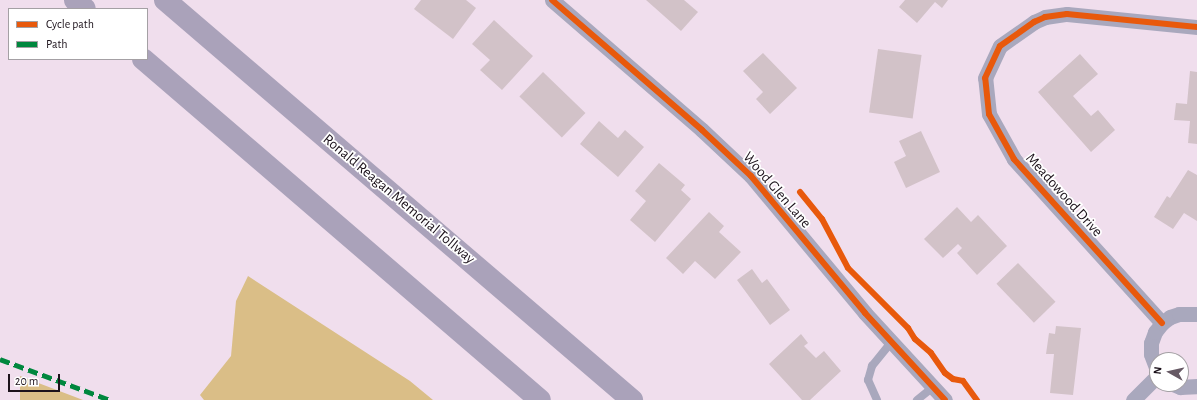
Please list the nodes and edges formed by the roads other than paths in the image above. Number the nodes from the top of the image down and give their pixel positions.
1 (75, 0) edge
2 (165, 0) edge
3 (559, 2) edge
4 (84, 8) edge
5 (1197, 27) edge
6 (144, 60) edge
7 (1197, 314) edge
8 (1162, 323) junction
9 (892, 341) junction
10 (1151, 352) edge
11 (1149, 384) edge
12 (933, 387) junction
13 (540, 400) edge
14 (632, 400) edge
15 (877, 400) edge
16 (916, 400) edge
17 (945, 400) edge
18 (1133, 400) edge

1 - 4 highway
2 - 14 highway, Ronald Reagan Memorial Tollway
3 - 9 street, Wood Glen Lane
5 - 8 street, Meadowood Drive
6 - 13 highway
7 - 8 street
8 - 10 street
9 - 12 street, Wood Glen Lane
9 - 15 lane
11 - 18 street
12 - 16 lane
12 - 17 street, Wood Glen Lane

